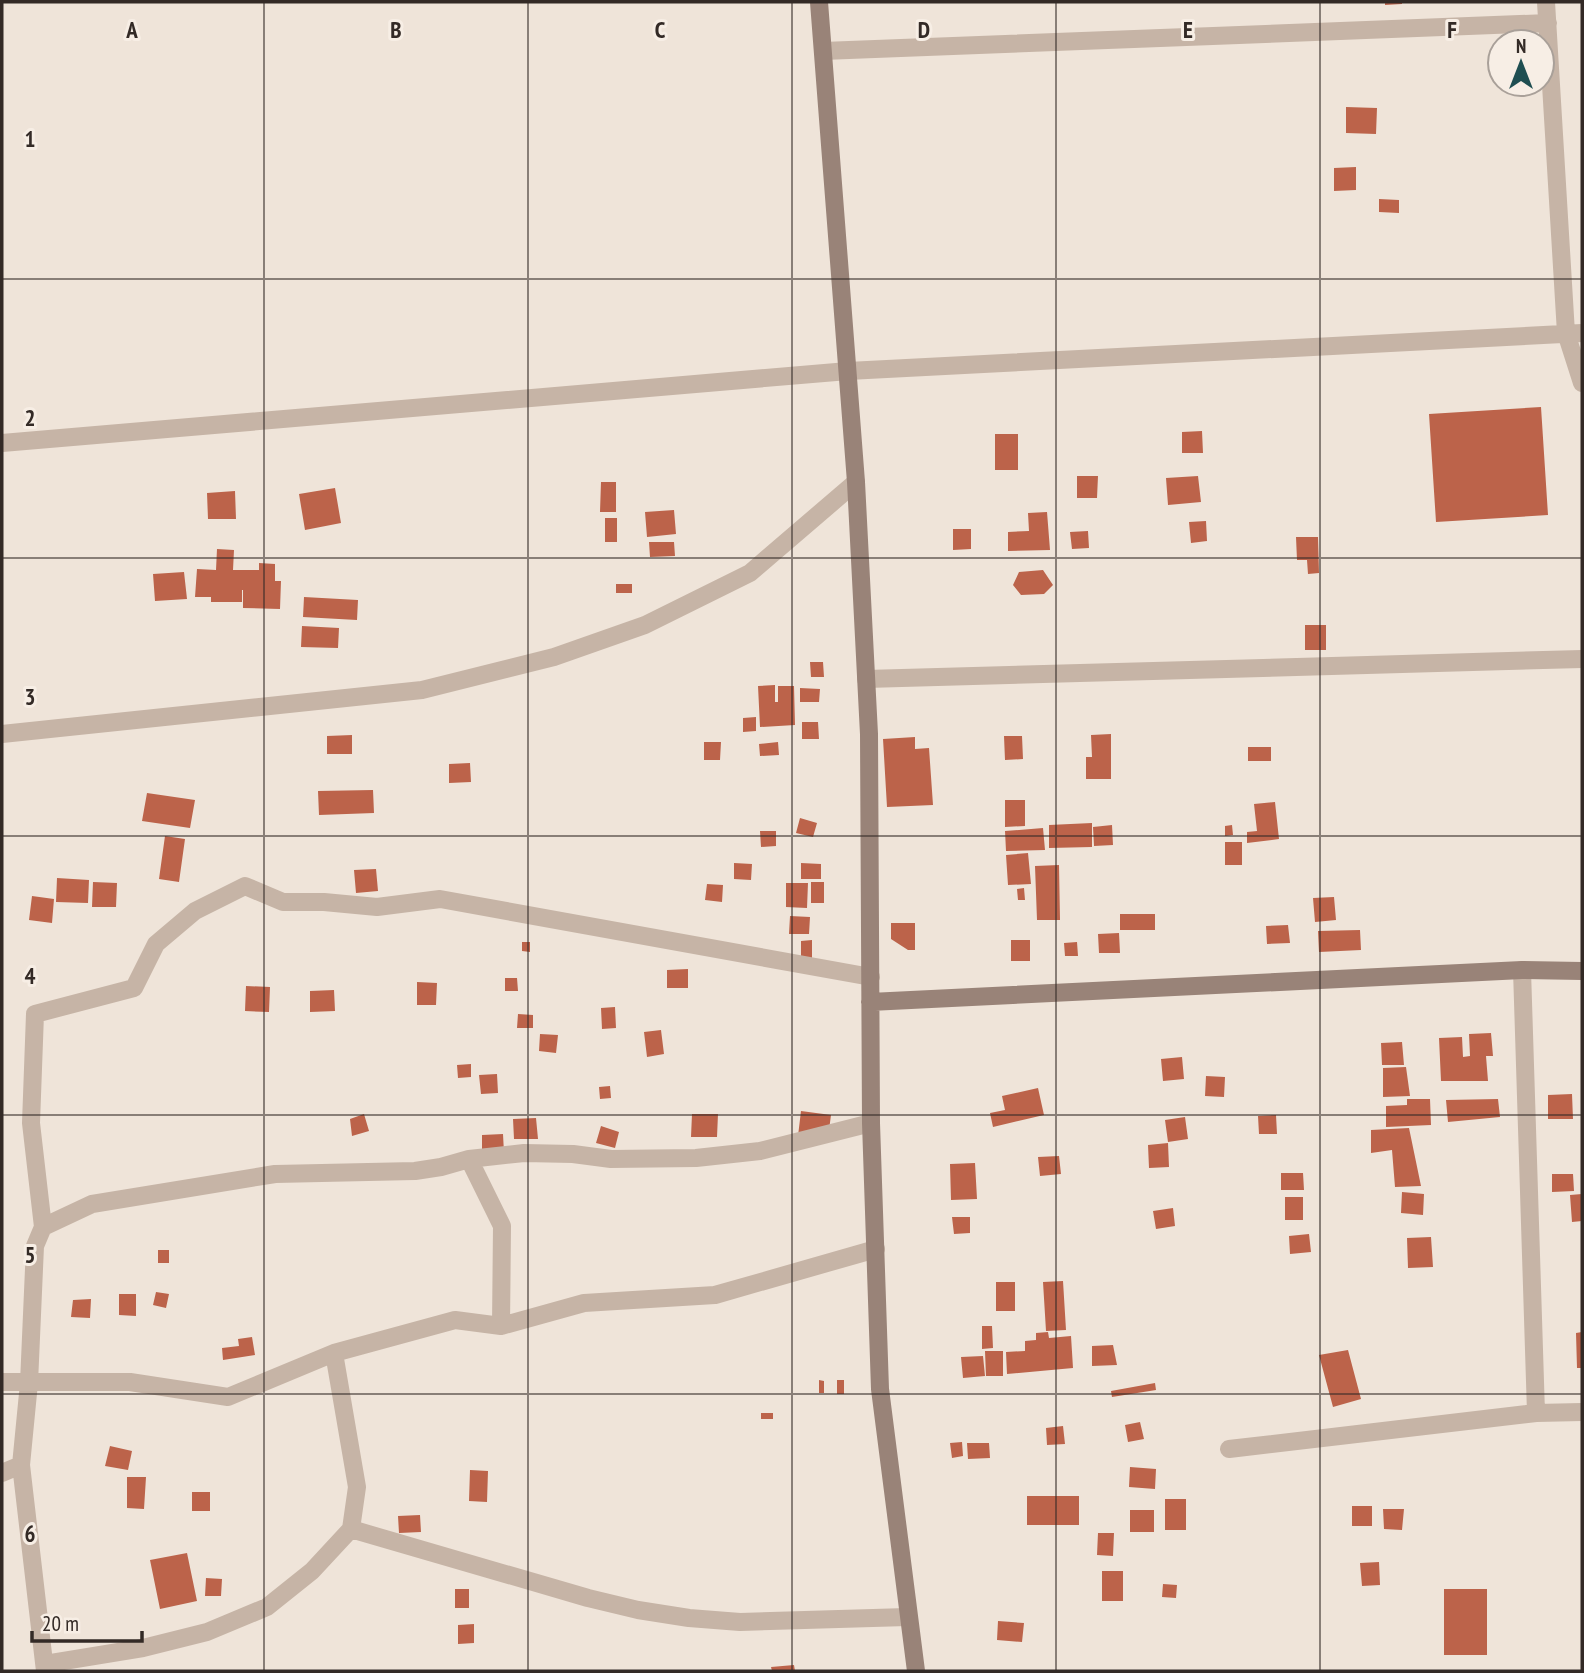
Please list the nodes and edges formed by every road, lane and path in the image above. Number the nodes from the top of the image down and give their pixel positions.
1 (819, 2) edge
2 (1546, 2) edge
3 (1548, 23) junction
4 (823, 51) junction
5 (1574, 333) edge
6 (848, 371) junction
7 (1582, 383) edge
8 (2, 443) edge
9 (856, 482) junction
10 (1582, 659) edge
11 (866, 679) junction
12 (2, 734) edge
13 (1522, 970) junction
14 (1582, 971) edge
15 (871, 977) junction
16 (870, 1002) junction
17 (871, 1123) junction
18 (469, 1159) junction
19 (43, 1227) junction
20 (876, 1249) junction
21 (501, 1326) junction
22 (334, 1353) junction
23 (2, 1382) edge
24 (29, 1383) junction
25 (1582, 1412) edge
26 (1536, 1413) junction
27 (1229, 1450) dead end
28 (21, 1465) junction
29 (2, 1473) edge
30 (351, 1530) junction
31 (907, 1617) junction
32 (45, 1668) edge
33 (916, 1671) edge

1 - 4 main road
2 - 3 street
3 - 4 street
3 - 5 street
4 - 6 main road
5 - 6 street
5 - 7 street
6 - 8 street
6 - 9 main road
9 - 11 main road
9 - 12 street
10 - 11 street
11 - 15 main road
13 - 14 main road
13 - 16 main road
13 - 26 street
15 - 16 main road
15 - 19 street
16 - 17 main road
17 - 18 street
17 - 20 main road
18 - 19 street
18 - 21 street
19 - 24 street
20 - 21 street
20 - 31 main road
21 - 22 street
22 - 24 street
22 - 30 street
23 - 24 street
24 - 28 street
25 - 26 street
26 - 27 street
28 - 29 street
28 - 32 street
30 - 31 street
30 - 32 street
31 - 33 main road

